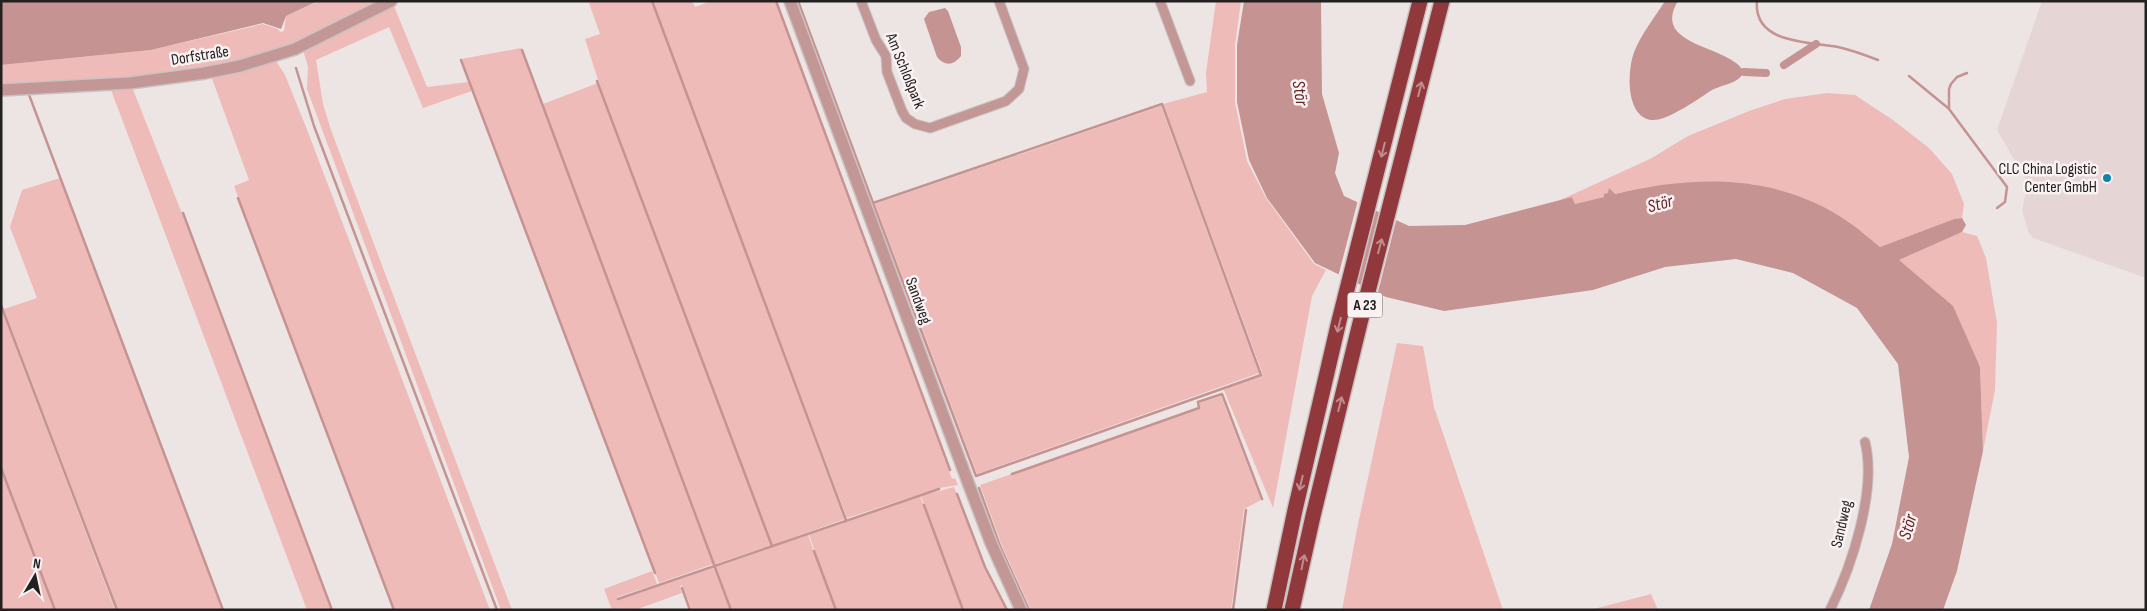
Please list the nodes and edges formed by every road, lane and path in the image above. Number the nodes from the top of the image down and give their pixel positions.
1 (391, 1) edge
2 (790, 1) edge
3 (861, 1) edge
4 (999, 1) edge
5 (1160, 1) edge
6 (1420, 1) edge
7 (1442, 1) edge
8 (1190, 81) dead end
9 (1, 90) edge
10 (1865, 442) dead end
11 (1021, 610) edge
12 (1274, 610) edge
13 (1292, 610) edge
14 (1830, 610) edge

1 - 9 street, Dorfstraße
2 - 11 street, Sandweg
3 - 4 street, Am Schloßpark
5 - 8 street
6 -> 12 highway, A 23
13 -> 7 highway, A 23
10 - 14 street, Sandweg

